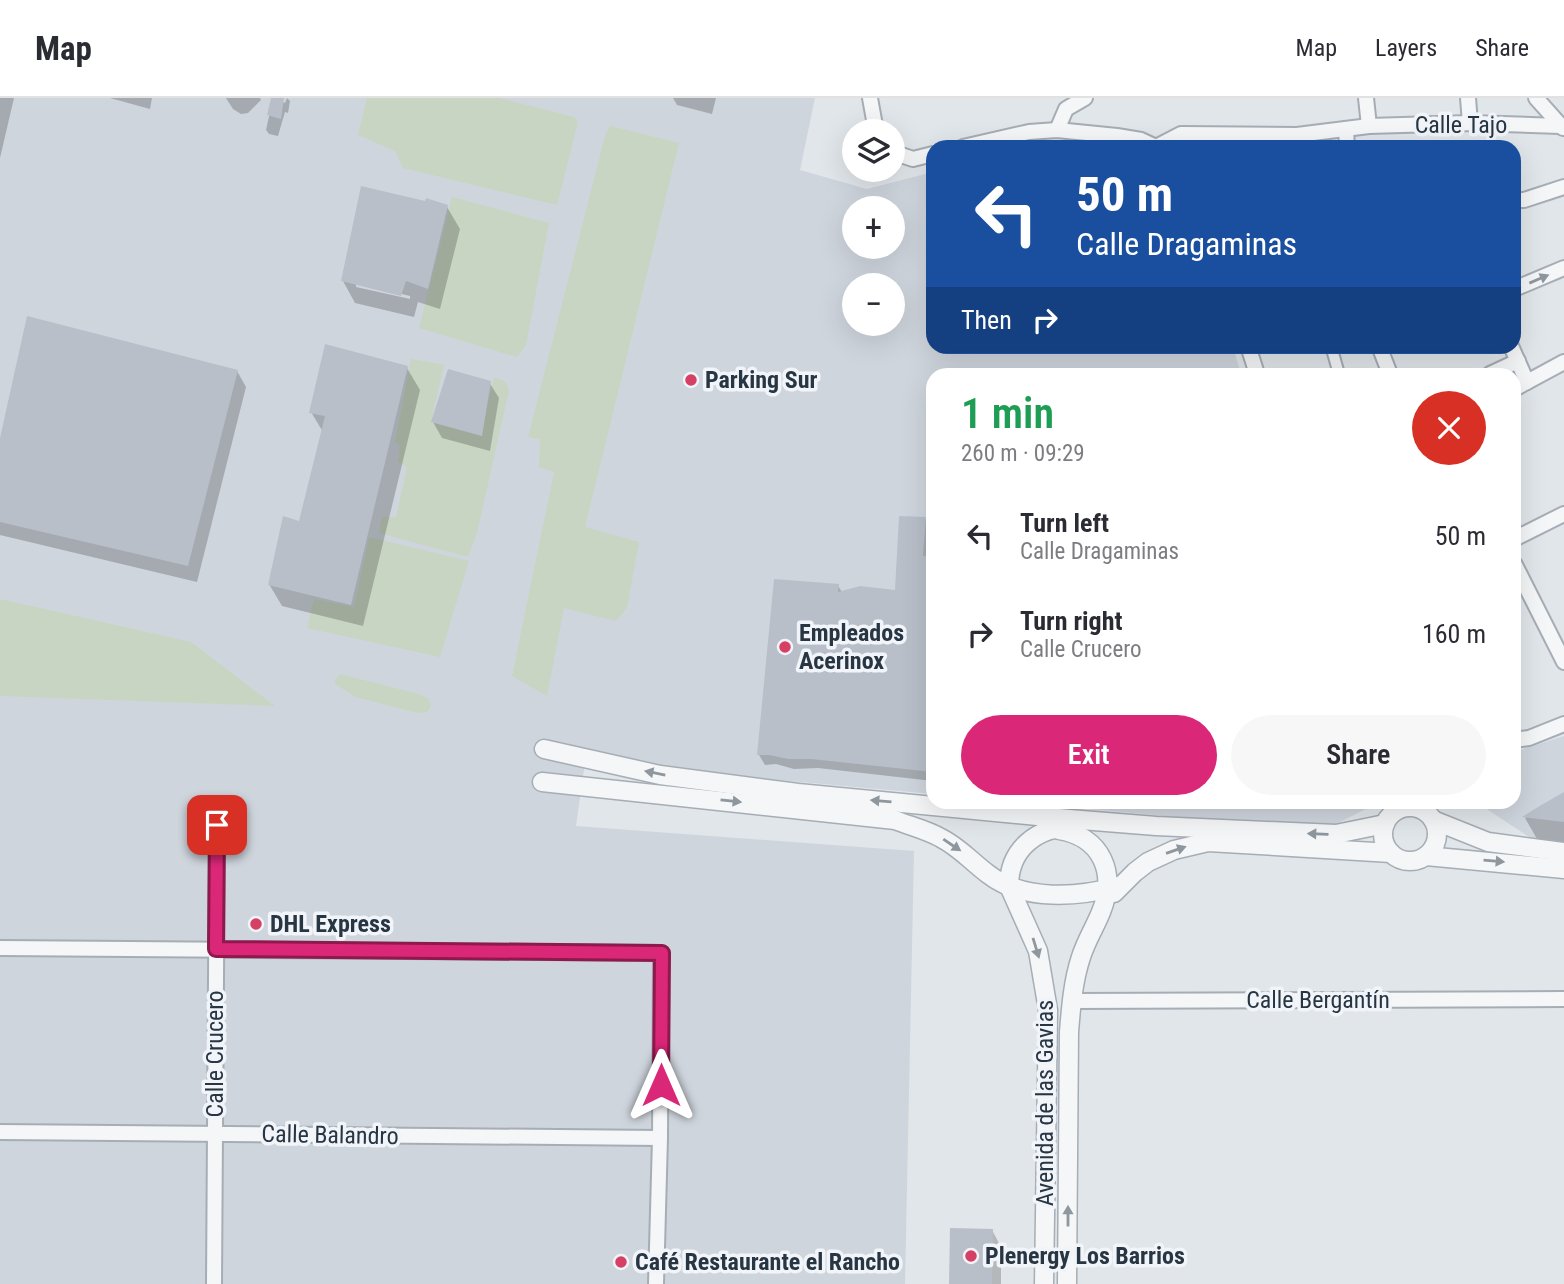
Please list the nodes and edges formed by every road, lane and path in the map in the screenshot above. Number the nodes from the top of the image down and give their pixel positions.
1 (870, 98) edge
2 (1085, 98) edge
3 (1366, 98) edge
4 (1468, 98) edge
5 (1541, 100) edge
6 (874, 119) edge
7 (1470, 123) junction
8 (1369, 126) junction
9 (1562, 127) edge
10 (1346, 128) junction
11 (1057, 130) junction
12 (994, 140) edge
13 (1141, 140) edge
14 (1169, 140) edge
15 (1347, 140) edge
16 (905, 156) edge
17 (926, 156) edge
18 (1564, 187) edge
19 (1521, 200) edge
20 (1564, 268) edge
21 (1521, 286) edge
22 (1515, 354) edge
23 (1518, 361) junction
24 (1564, 362) edge
25 (1503, 368) edge
26 (1527, 382) junction
27 (1521, 385) edge
28 (1564, 514) edge
29 (1521, 536) edge
30 (1521, 577) edge
31 (1564, 662) edge
32 (1564, 724) edge
33 (1521, 739) edge
34 (544, 748) dead end
35 (542, 782) dead end
36 (917, 804) junction
37 (926, 805) edge
38 (926, 808) edge
39 (929, 809) edge
40 (968, 809) edge
41 (1397, 809) edge
42 (1428, 811) edge
43 (1385, 824) junction
44 (217, 825) dead end
45 (1052, 828) junction
46 (1201, 828) junction
47 (1564, 852) edge
48 (1391, 853) junction
49 (1426, 856) junction
50 (1564, 869) edge
51 (1009, 886) junction
52 (1113, 888) junction
53 (0, 948) edge
54 (216, 949) junction
55 (1564, 999) edge
56 (1072, 1001) junction
57 (0, 1132) edge
58 (215, 1134) junction
59 (660, 1138) junction
60 (214, 1284) edge
61 (656, 1284) edge
62 (1044, 1284) edge
63 (1068, 1284) edge

1 - 6 street
2 - 11 street
3 - 8 street
4 - 7 street
5 - 9 street
7 - 8 street, Calle Tajo
7 - 9 street, Calle Tajo
8 - 10 street, Calle Tajo
10 - 14 street, Calle Tajo
10 - 15 street
11 - 12 street
11 - 13 street
16 - 17 street
18 - 19 street
21 -> 20 street
22 - 23 street
23 - 25 street
23 - 26 street
24 - 26 street
26 - 27 street
28 - 29 street
30 - 31 street
32 - 33 street
36 -> 34 street
35 -> 51 street
36 - 37 street
36 - 38 street
39 - 45 street
40 - 46 street
41 - 43 street
42 - 47 street
42 - 49 street
43 -> 46 street
43 - 48 street
44 - 54 street, Calle Crucero
45 - 46 street
45 - 51 street
45 - 52 street
48 - 49 street
52 -> 48 street
49 -> 50 street
51 - 52 street
51 -> 62 street, Avenida de las Gavias
52 - 56 street, Avenida de las Gavias
53 - 54 street
54 - 58 street, Calle Crucero
54 - 59 street
55 - 56 street, Calle Bergantín
63 -> 56 street, Avenida de las Gavias
57 - 58 street, Calle Balandro
58 - 59 street, Calle Balandro
58 - 60 street, Calle Crucero
59 - 61 street

